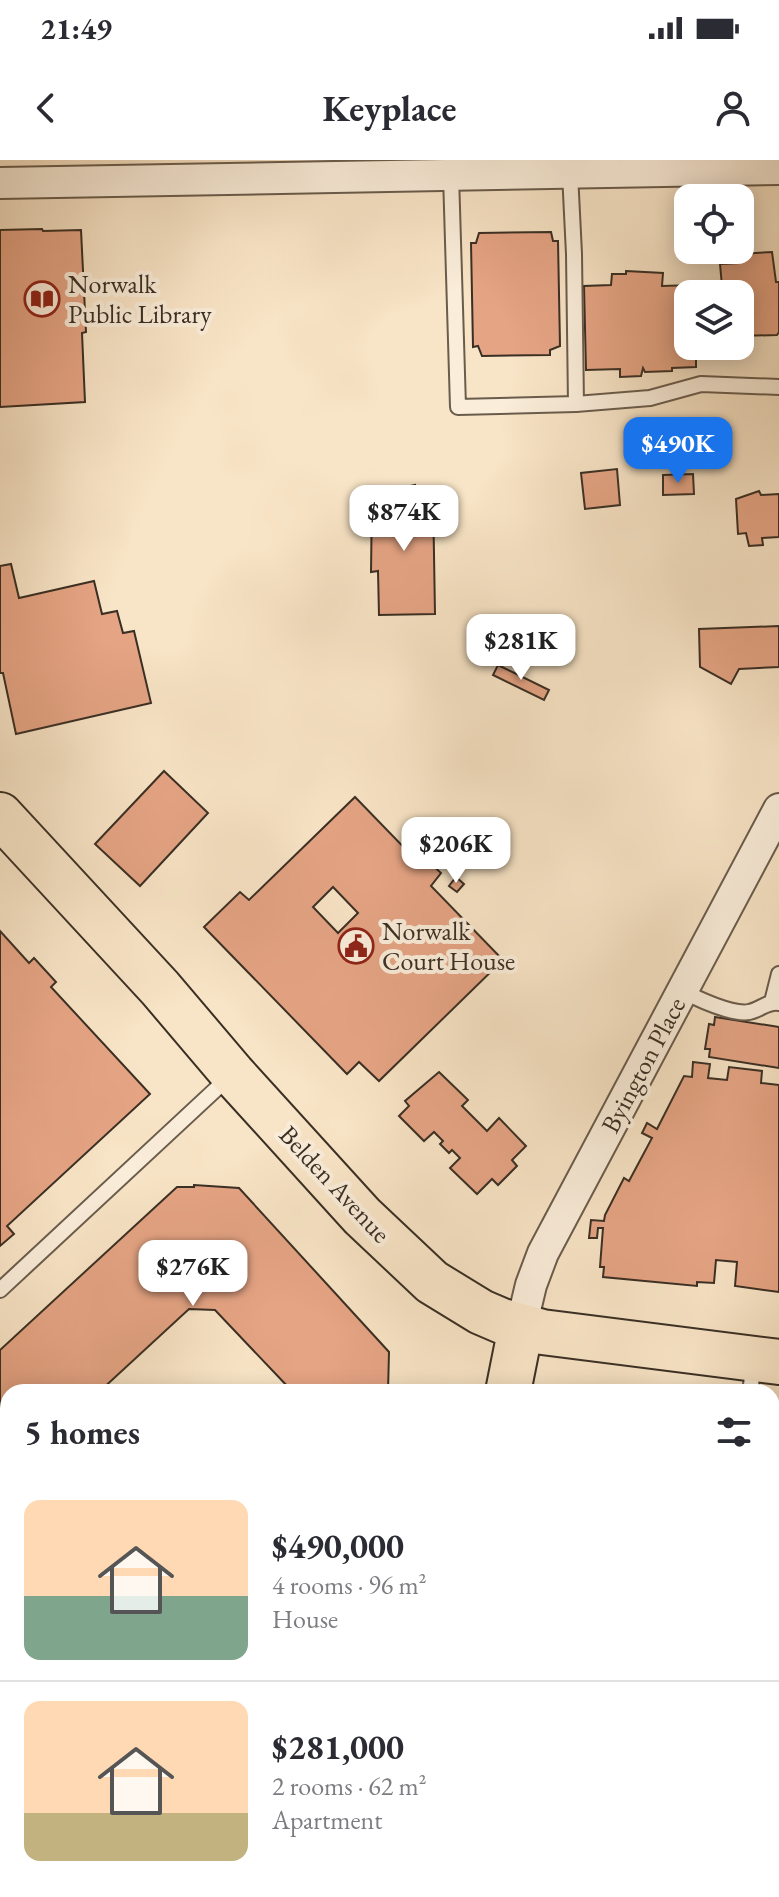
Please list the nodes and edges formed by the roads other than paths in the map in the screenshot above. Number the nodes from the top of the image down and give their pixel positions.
1 (371, 168) edge
2 (551, 169) edge
3 (779, 169) edge
4 (451, 175) junction
5 (0, 183) edge
6 (779, 387) edge
7 (576, 404) junction
8 (779, 809) edge
9 (0, 815) edge
10 (779, 974) edge
11 (683, 990) junction
12 (775, 1003) edge
13 (233, 1074) junction
14 (0, 1290) edge
15 (521, 1327) junction
16 (761, 1371) edge
17 (510, 1384) edge

1 - 4 street
1 - 5 street
2 - 3 street
2 - 4 street
2 - 7 lane
4 - 7 lane
6 - 7 lane
8 - 11 street, Byington Place
9 - 13 main road, Belden Avenue
10 - 12 lane
11 - 12 lane
11 - 15 street, Byington Place
13 - 14 lane
13 - 15 main road, Belden Avenue
15 - 16 main road, Belden Avenue
15 - 17 main road

